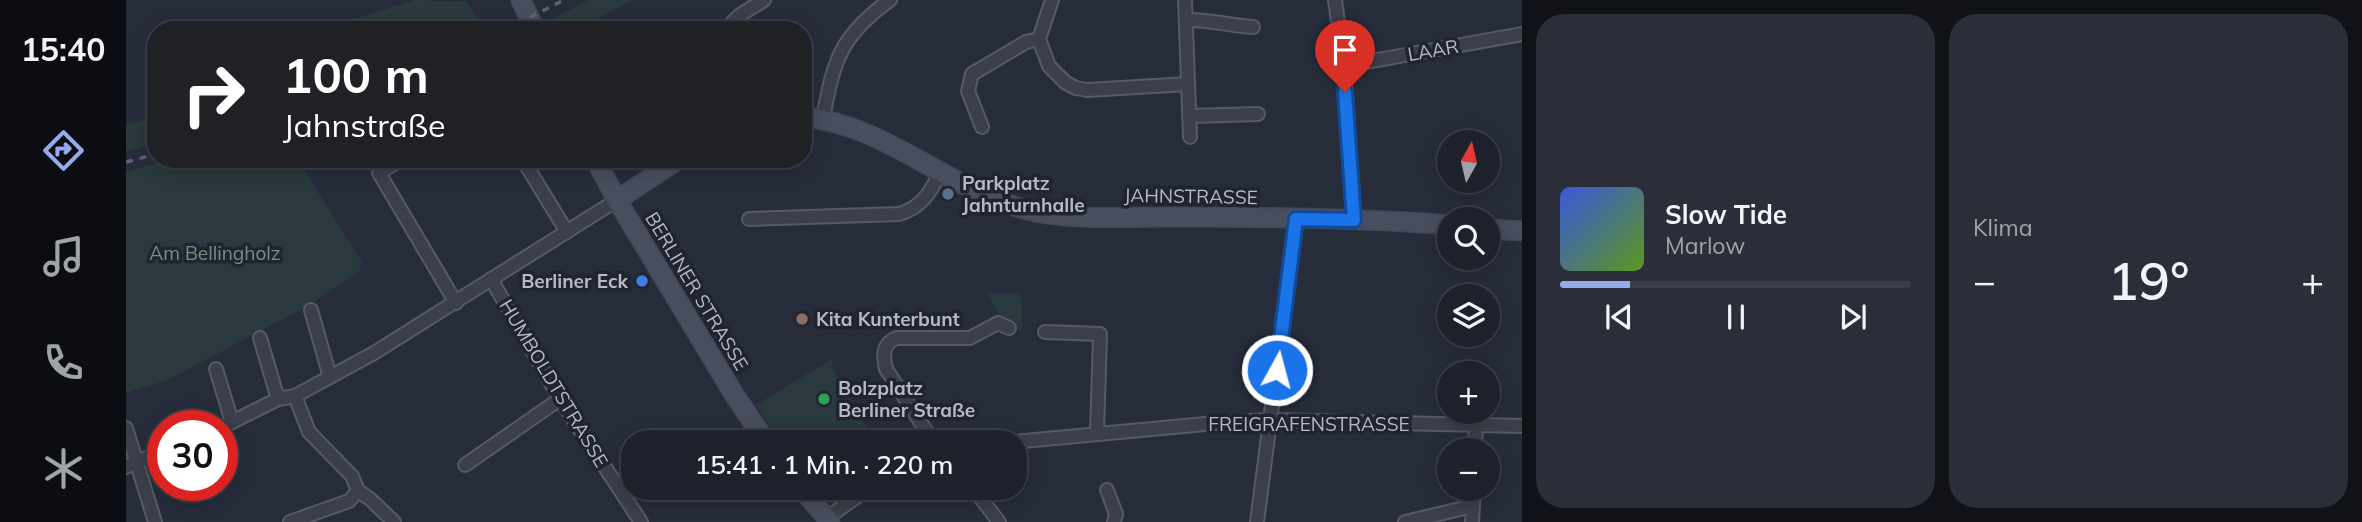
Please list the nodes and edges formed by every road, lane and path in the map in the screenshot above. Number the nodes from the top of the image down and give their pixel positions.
1 (521, 0) edge
2 (764, 0) edge
3 (890, 0) edge
4 (1052, 0) edge
5 (1185, 0) edge
6 (1335, 0) edge
7 (1186, 20) junction
8 (531, 21) edge
9 (734, 21) edge
10 (1253, 27) dead end
11 (1522, 34) edge
12 (1039, 39) junction
13 (1344, 66) junction
14 (1188, 84) junction
15 (1258, 114) dead end
16 (1190, 116) junction
17 (812, 117) edge
18 (823, 118) junction
19 (982, 127) dead end
20 (1190, 137) dead end
21 (387, 168) edge
22 (528, 168) edge
23 (600, 168) edge
24 (665, 168) edge
25 (940, 173) junction
26 (617, 200) junction
27 (748, 219) dead end
28 (1296, 219) junction
29 (1354, 220) junction
30 (1437, 224) edge
31 (1500, 230) edge
32 (1522, 231) edge
33 (567, 232) junction
34 (491, 279) junction
35 (456, 303) junction
36 (311, 310) dead end
37 (1009, 328) dead end
38 (1045, 332) dead end
39 (260, 338) dead end
40 (216, 369) dead end
41 (330, 377) junction
42 (295, 396) junction
43 (278, 399) junction
44 (560, 399) junction
45 (224, 410) edge
46 (238, 419) edge
47 (1271, 420) junction
48 (1476, 425) junction
49 (1522, 426) edge
50 (126, 428) edge
51 (757, 430) edge
52 (926, 430) edge
53 (1097, 433) junction
54 (1475, 438) edge
55 (1027, 440) edge
56 (131, 464) edge
57 (464, 466) dead end
58 (1107, 490) dead end
59 (358, 491) junction
60 (811, 500) edge
61 (854, 500) edge
62 (982, 500) edge
63 (1473, 501) edge
64 (1473, 506) junction
65 (634, 520) edge
66 (828, 520) edge
67 (155, 522) edge
68 (290, 522) edge
69 (394, 522) edge
70 (999, 522) edge
71 (1114, 522) edge
72 (1257, 522) edge
73 (1405, 522) edge
74 (1472, 522) edge

1 - 8 street
2 - 9 street
3 - 18 street
4 - 12 street
5 - 7 street
6 - 13 street
7 - 10 street
7 - 14 street
11 - 13 street, LAAR
12 - 14 street
12 - 19 street
13 - 29 street
14 - 16 street
15 - 16 street
16 - 20 street
17 - 18 street, JAHNSTRASSE
18 - 25 street, JAHNSTRASSE
21 - 35 street
22 - 33 street
23 - 26 street, BERLINER STRASSE
24 - 26 street
25 - 27 street
25 - 28 street, JAHNSTRASSE
26 - 33 street
26 - 51 street, BERLINER STRASSE
28 - 29 street, JAHNSTRASSE
28 - 47 street
29 - 30 street, JAHNSTRASSE
31 - 32 street
33 - 34 street
34 - 35 street
34 - 44 street, HUMBOLDTSTRASSE
35 - 41 street
36 - 41 street
37 - 52 street
38 - 53 street
39 - 43 street
40 - 45 street
41 - 42 street
42 - 43 street
42 - 59 street
43 - 46 street
44 - 57 street
44 - 65 street, HUMBOLDTSTRASSE
47 - 48 street, FREIGRAFENSTRASSE
47 - 53 street, FREIGRAFENSTRASSE
47 - 72 street
48 - 49 street, FREIGRAFENSTRASSE
48 - 54 street
50 - 56 street
53 - 55 street, FREIGRAFENSTRASSE
56 - 67 street
58 - 71 street
59 - 68 street
59 - 69 street
60 - 66 street
61 - 66 street
62 - 70 street
63 - 64 street
64 - 73 street
64 - 74 street

